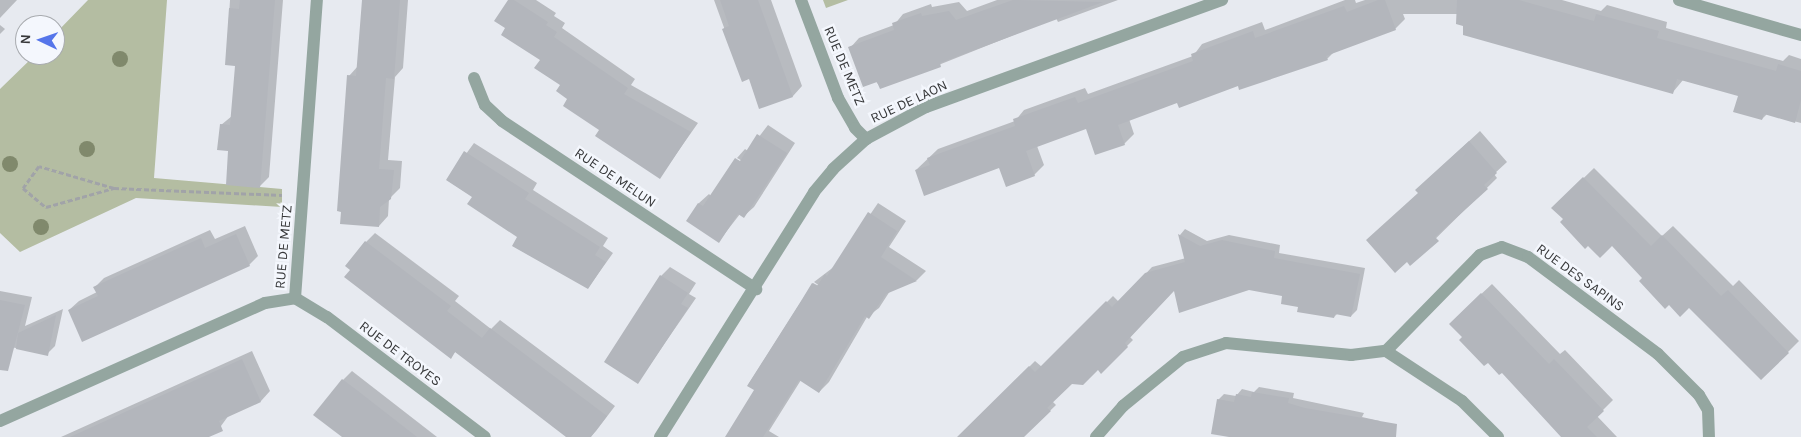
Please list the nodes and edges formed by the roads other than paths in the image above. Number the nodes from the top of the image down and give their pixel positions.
1 (317, 0) edge
2 (801, 0) edge
3 (1222, 0) edge
4 (1680, 0) edge
5 (1801, 35) edge
6 (474, 78) dead end
7 (866, 139) junction
8 (756, 289) junction
9 (295, 298) junction
10 (1386, 351) junction
11 (0, 421) edge
12 (485, 437) edge
13 (660, 437) edge
14 (1096, 437) edge
15 (1498, 437) edge
16 (1709, 437) edge

1 - 9 street, RUE DE METZ
2 - 7 street, RUE DE METZ
3 - 7 street, RUE DE LAON
4 - 5 street
6 - 8 street, RUE DE MELUN
7 - 8 street, RUE DE LAON
8 - 13 street, RUE DE LAON
9 - 11 street, RUE DE METZ
9 - 12 street, RUE DE TROYES
10 - 14 street
10 - 15 street
10 - 16 street, RUE DES SAPINS

